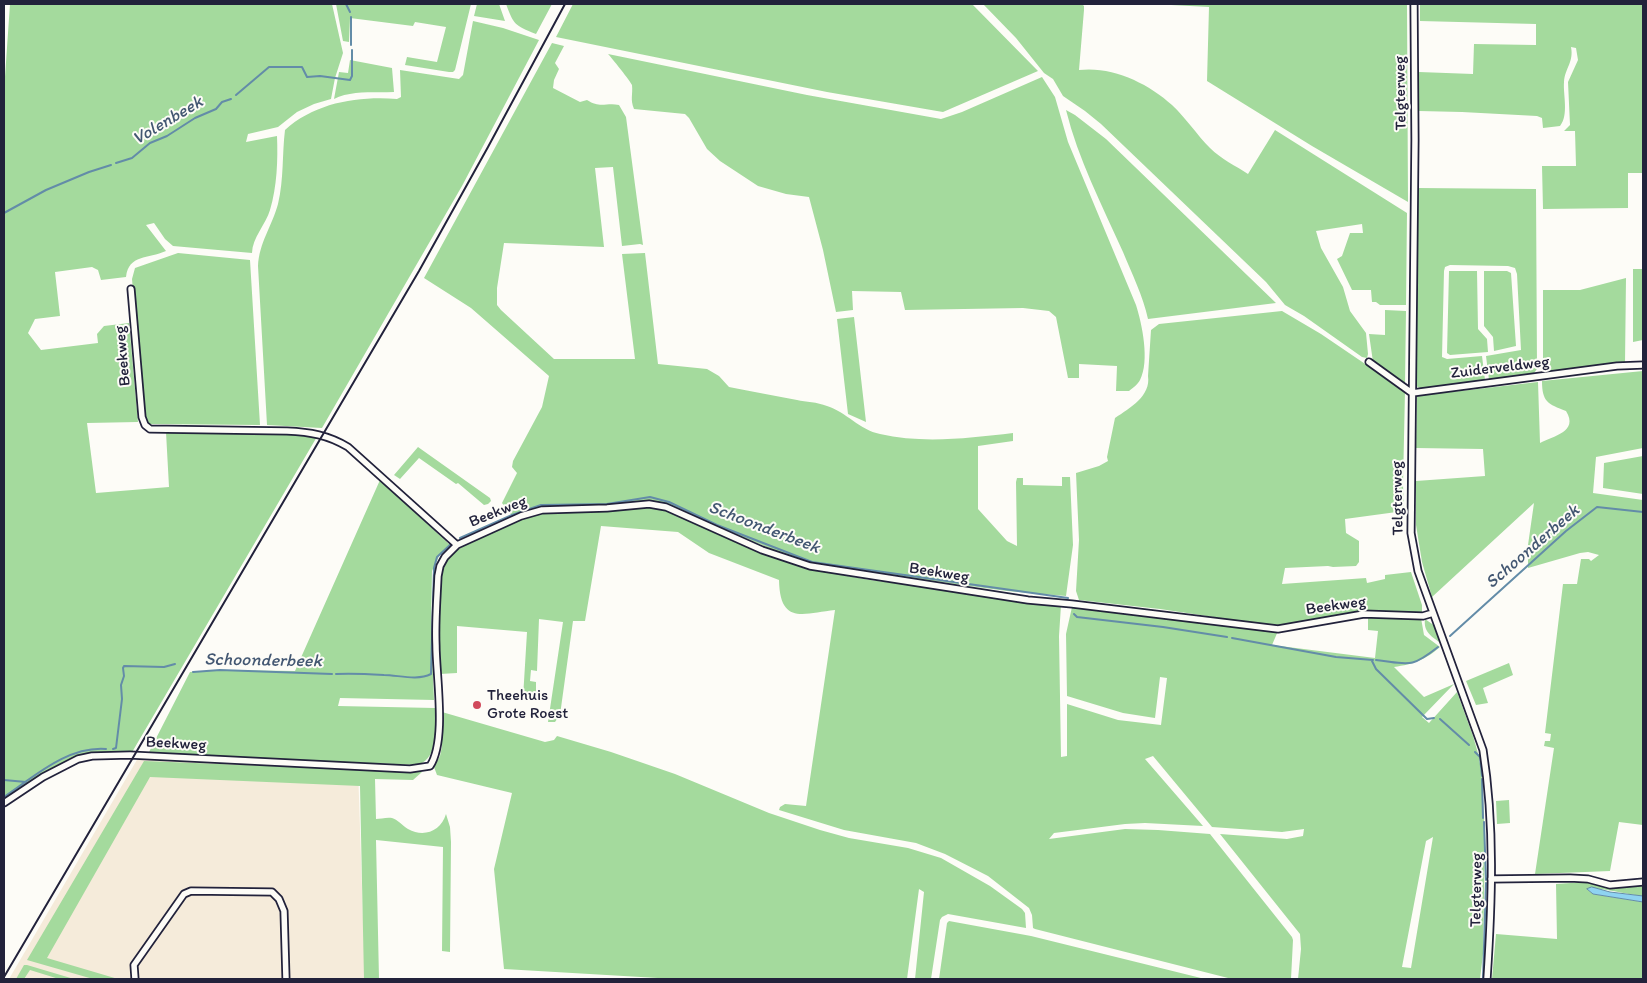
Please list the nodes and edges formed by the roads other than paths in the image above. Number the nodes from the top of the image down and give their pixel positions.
1 (1414, 4) edge
2 (131, 289) dead end
3 (1369, 362) dead end
4 (1643, 365) edge
5 (1412, 393) junction
6 (457, 545) junction
7 (1433, 613) junction
8 (4, 803) edge
9 (1492, 879) junction
10 (1643, 882) edge
11 (135, 979) edge
12 (286, 979) edge
13 (1487, 979) edge

1 - 5 street, Telgterweg
2 - 6 street, Beekweg
3 - 5 street
4 - 5 street, Zuiderveldweg
5 - 7 street, Telgterweg
6 - 7 street, Beekweg
6 - 8 street, Beekweg
7 - 9 street, Telgterweg
9 - 10 street
9 - 13 street, Telgterweg
11 - 12 street

